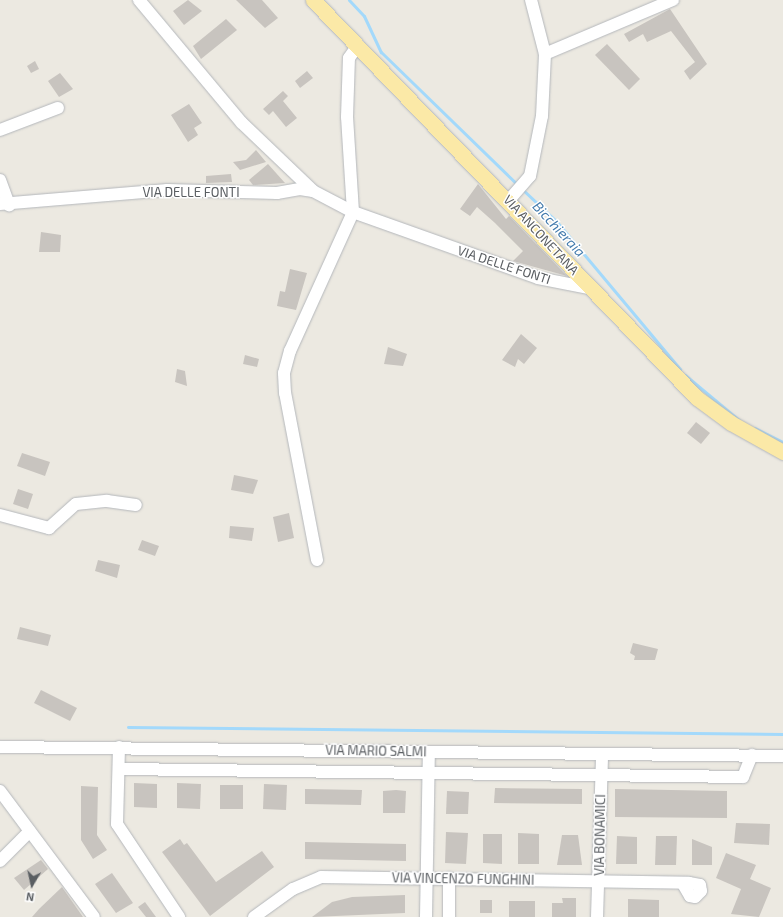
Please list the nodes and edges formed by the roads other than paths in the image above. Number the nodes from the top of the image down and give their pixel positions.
1 (140, 0) edge
2 (313, 0) edge
3 (531, 0) edge
4 (673, 0) edge
5 (358, 45) junction
6 (544, 54) junction
7 (58, 108) dead end
8 (0, 130) edge
9 (0, 180) edge
10 (313, 191) junction
11 (512, 197) junction
12 (4, 205) edge
13 (353, 212) junction
14 (589, 288) junction
15 (783, 452) edge
16 (136, 505) dead end
17 (0, 515) edge
18 (317, 560) dead end
19 (0, 746) edge
20 (119, 747) junction
21 (429, 752) junction
22 (602, 754) junction
23 (752, 756) junction
24 (783, 756) edge
25 (119, 769) junction
26 (429, 774) junction
27 (601, 776) junction
28 (0, 791) edge
29 (30, 831) junction
30 (0, 861) edge
31 (427, 878) junction
32 (449, 878) junction
33 (599, 882) junction
34 (683, 884) dead end
35 (94, 917) edge
36 (179, 917) edge
37 (254, 917) edge
38 (426, 917) edge
39 (449, 917) edge
40 (598, 917) edge

1 - 10 street
2 - 5 main road, VIA ANCONETANA
3 - 6 street
4 - 6 street
5 - 11 main road, VIA ANCONETANA
5 - 13 street
6 - 11 street
7 - 8 street
9 - 12 street
10 - 12 street, VIA DELLE FONTI
10 - 13 street, VIA DELLE FONTI
11 - 14 main road, VIA ANCONETANA
13 - 14 street, VIA DELLE FONTI
13 - 18 street
14 - 15 main road, VIA ANCONETANA
16 - 17 street
19 - 20 street, VIA MARIO SALMI
20 - 21 street, VIA MARIO SALMI
20 - 25 street
21 - 22 street, VIA MARIO SALMI
21 - 26 street
22 - 23 street, VIA MARIO SALMI
22 - 27 street, VIA BONAMICI
23 - 24 street, VIA MARIO SALMI
23 - 27 street, VIA MARIO SALMI
25 - 26 street, VIA MARIO SALMI
25 - 36 street
26 - 27 street, VIA MARIO SALMI
26 - 31 street
27 - 33 street, VIA BONAMICI
28 - 29 street
29 - 30 street
29 - 35 street
31 - 32 street, VIA VINCENZO FUNGHINI
31 - 37 street, VIA VINCENZO FUNGHINI
31 - 38 street
32 - 33 street, VIA VINCENZO FUNGHINI
32 - 39 street
33 - 34 street, VIA VINCENZO FUNGHINI
33 - 40 street, VIA BONAMICI

